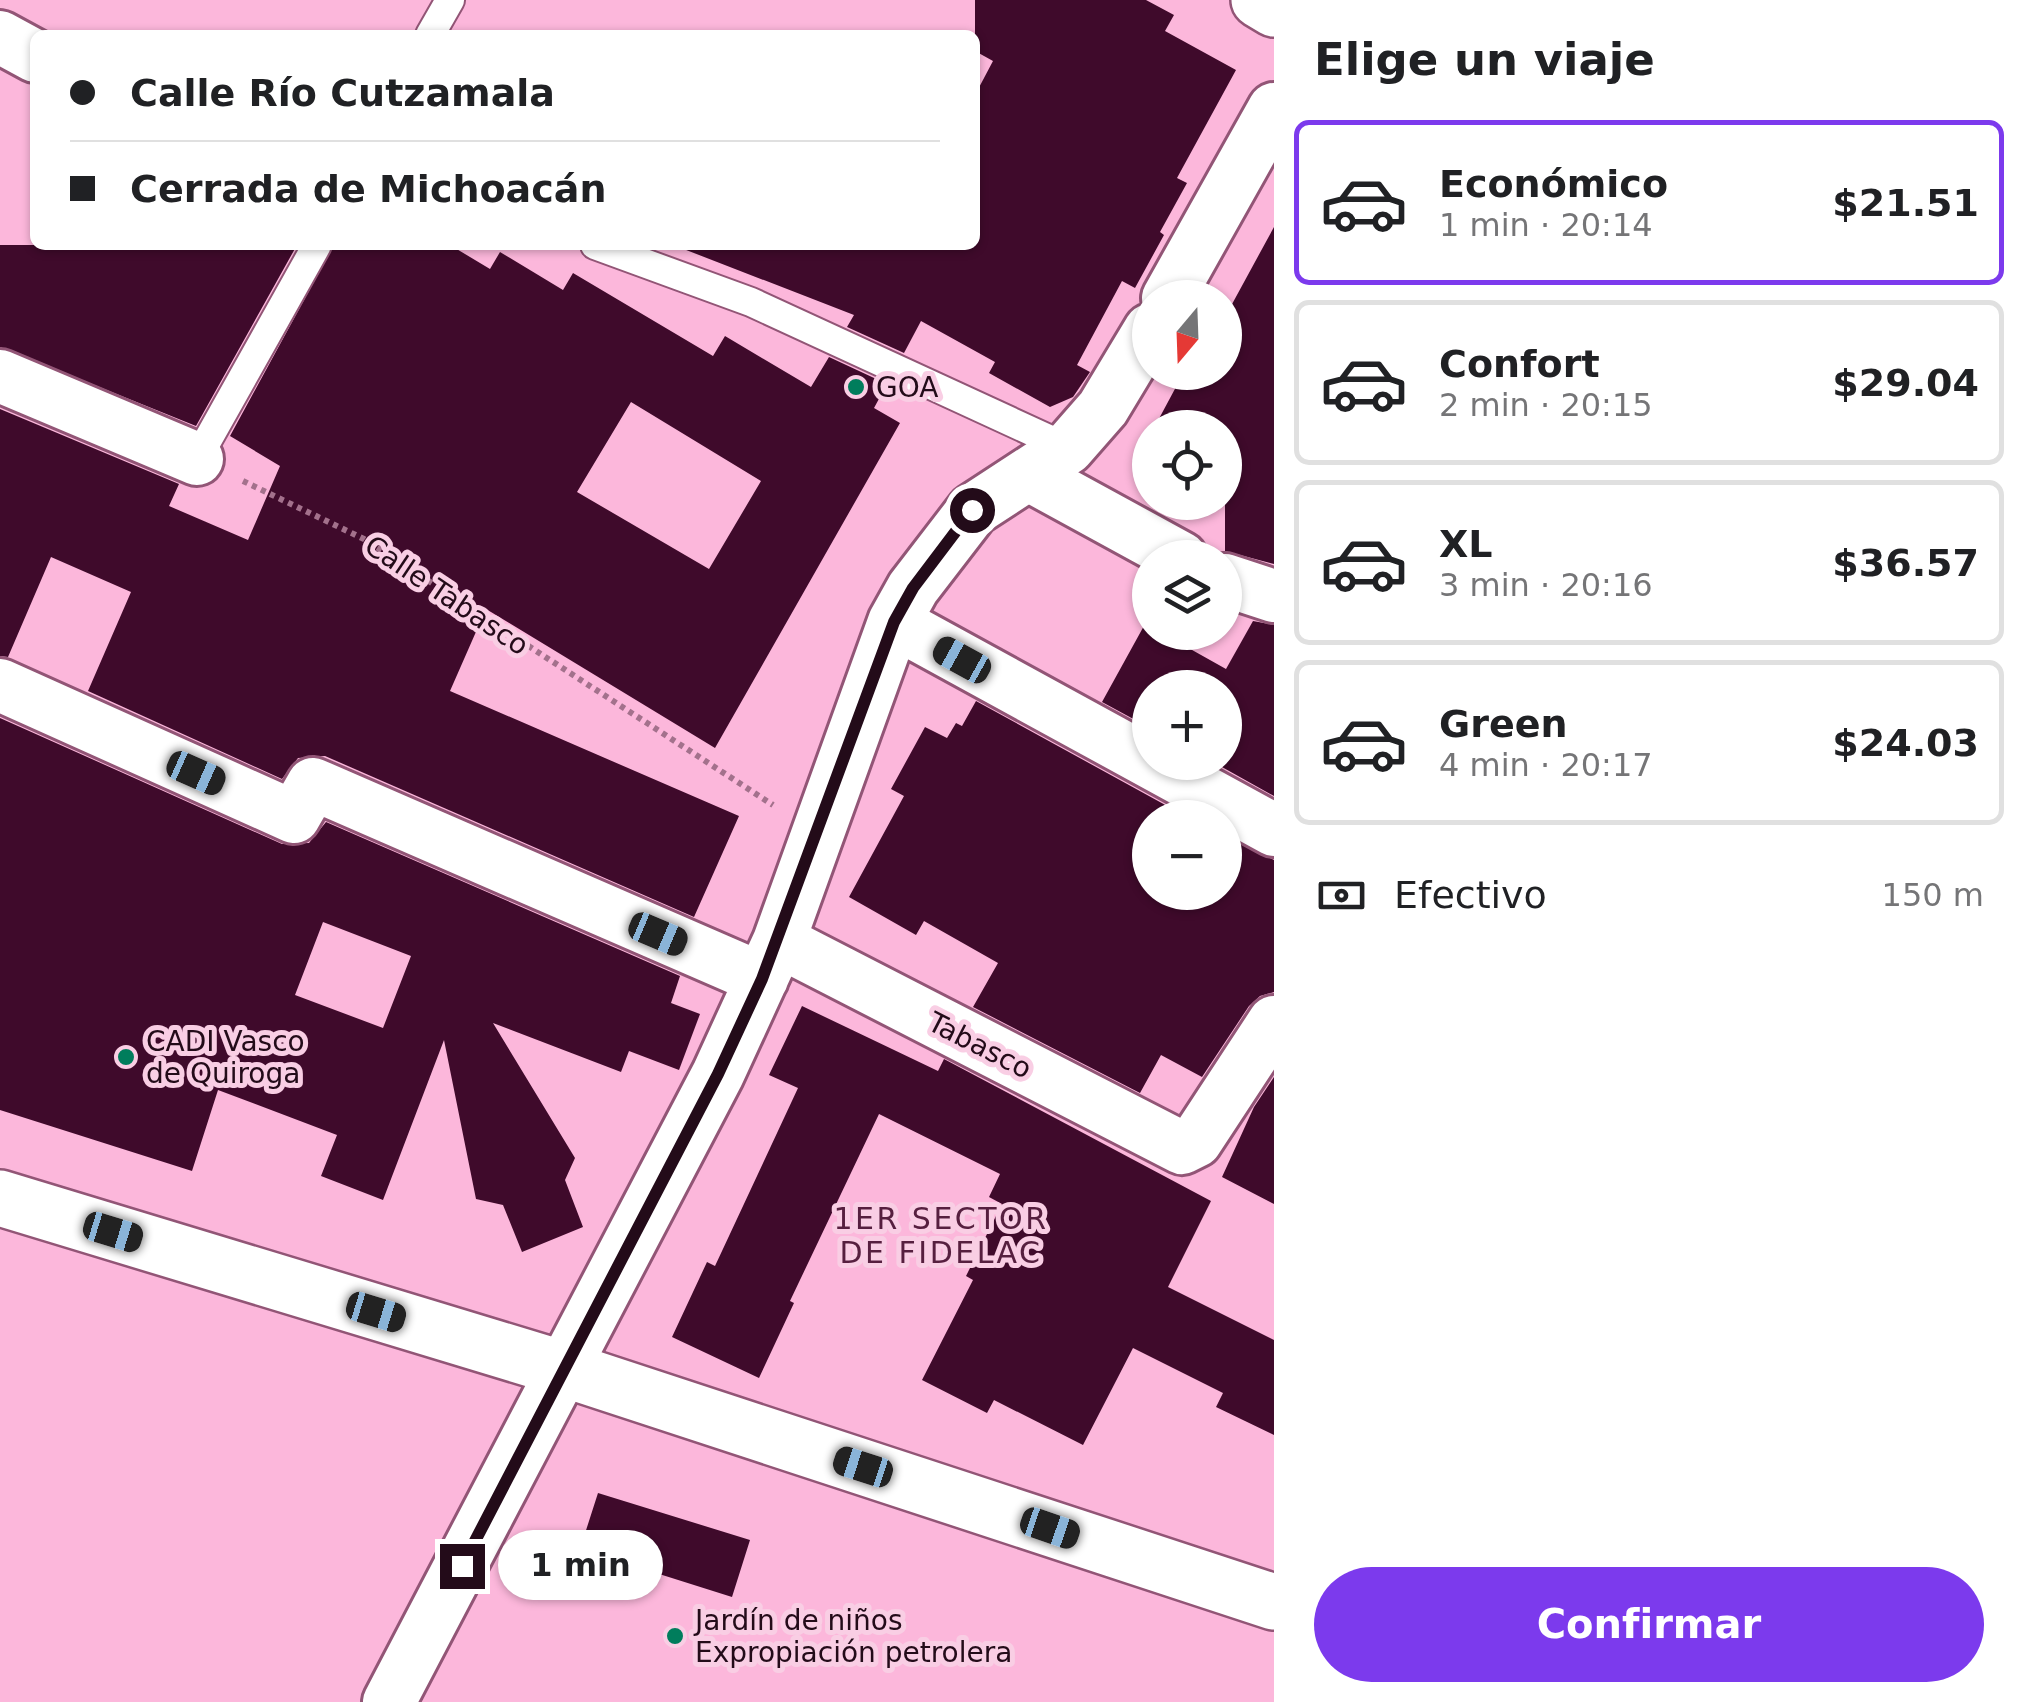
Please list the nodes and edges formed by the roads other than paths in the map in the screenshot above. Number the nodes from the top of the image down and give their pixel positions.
1 (450, 0) edge
2 (1258, 0) edge
3 (1274, 9) edge
4 (433, 30) edge
5 (0, 37) edge
6 (30, 53) edge
7 (1274, 109) edge
8 (315, 250) edge
9 (609, 250) edge
10 (1178, 280) edge
11 (1132, 360) edge
12 (0, 376) edge
13 (197, 459) joint
14 (1050, 462) junction
15 (1156, 540) edge
16 (1242, 586) edge
17 (1274, 596) edge
18 (894, 622) junction
19 (0, 684) edge
20 (1274, 830) edge
21 (770, 960) junction
22 (1272, 1031) edge
23 (0, 1198) edge
24 (564, 1369) junction
25 (1274, 1602) edge
26 (389, 1702) edge

1 - 4 lane
2 - 3 street
5 - 6 street
7 - 10 street
8 - 13 lane
9 - 14 lane
11 - 14 street
12 - 13 street
14 - 15 street
14 - 18 street
16 - 17 street
18 - 20 street
18 - 21 street
19 - 21 street, Tabasco
21 - 22 street, Tabasco
21 - 24 street
23 - 24 street
24 - 25 street
24 - 26 street

